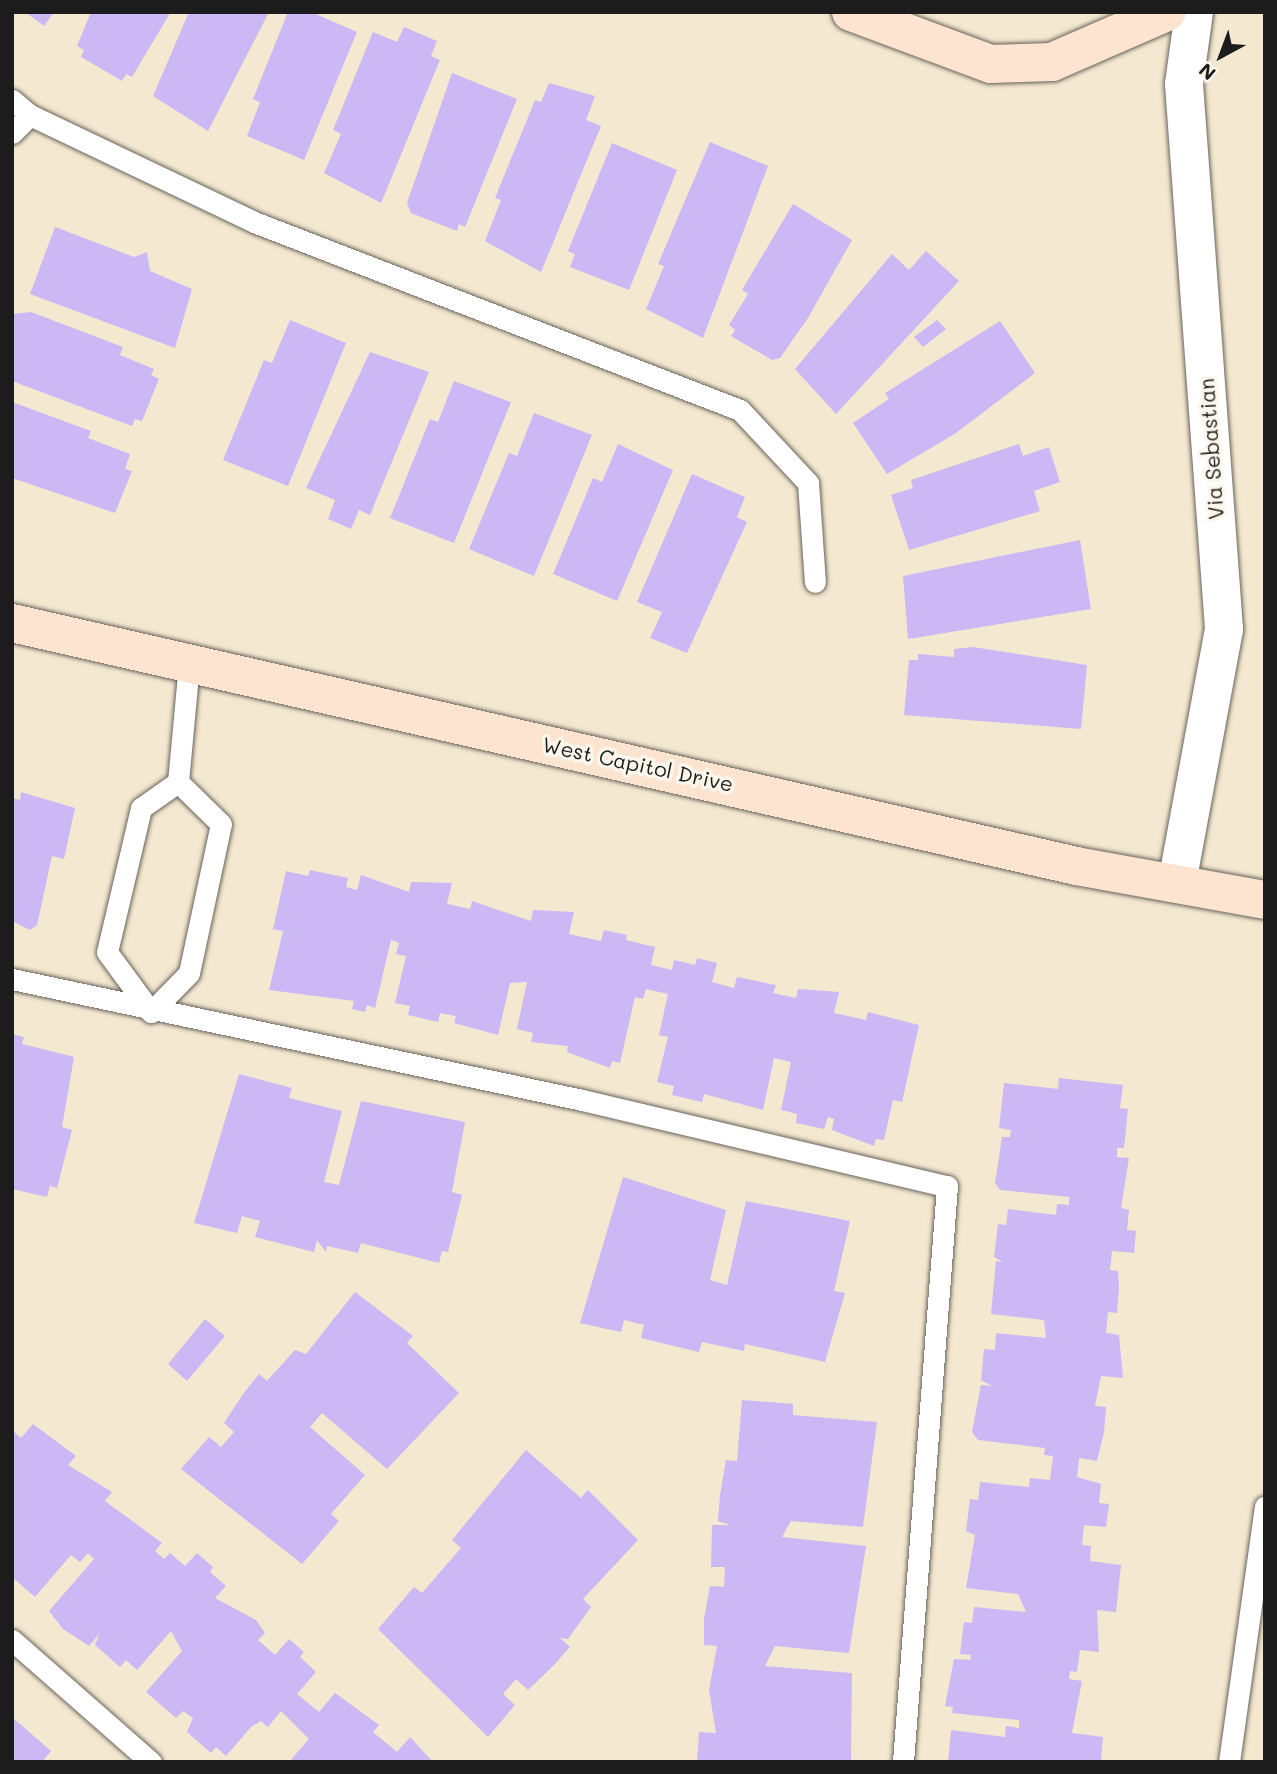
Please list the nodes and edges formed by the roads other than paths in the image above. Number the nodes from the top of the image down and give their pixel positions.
1 (850, 12) edge
2 (1167, 12) edge
3 (1194, 12) edge
4 (12, 100) edge
5 (30, 115) junction
6 (12, 133) edge
7 (816, 582) dead end
8 (12, 623) edge
9 (189, 664) junction
10 (178, 782) junction
11 (1177, 883) junction
12 (1265, 900) edge
13 (12, 979) edge
14 (151, 1013) junction
15 (1265, 1507) edge
16 (12, 1640) edge
17 (152, 1762) edge
18 (903, 1762) edge
19 (1229, 1762) edge

1 - 2 street
3 - 11 street, Via Sebastian
4 - 5 lane
5 - 6 lane
5 - 7 lane
8 - 9 street, West Capitol Drive
9 - 10 lane
9 - 11 street, West Capitol Drive
10 - 14 lane
10 - 14 lane
11 - 12 street, West Capitol Drive
13 - 14 lane
14 - 18 lane
15 - 19 lane
16 - 17 lane

